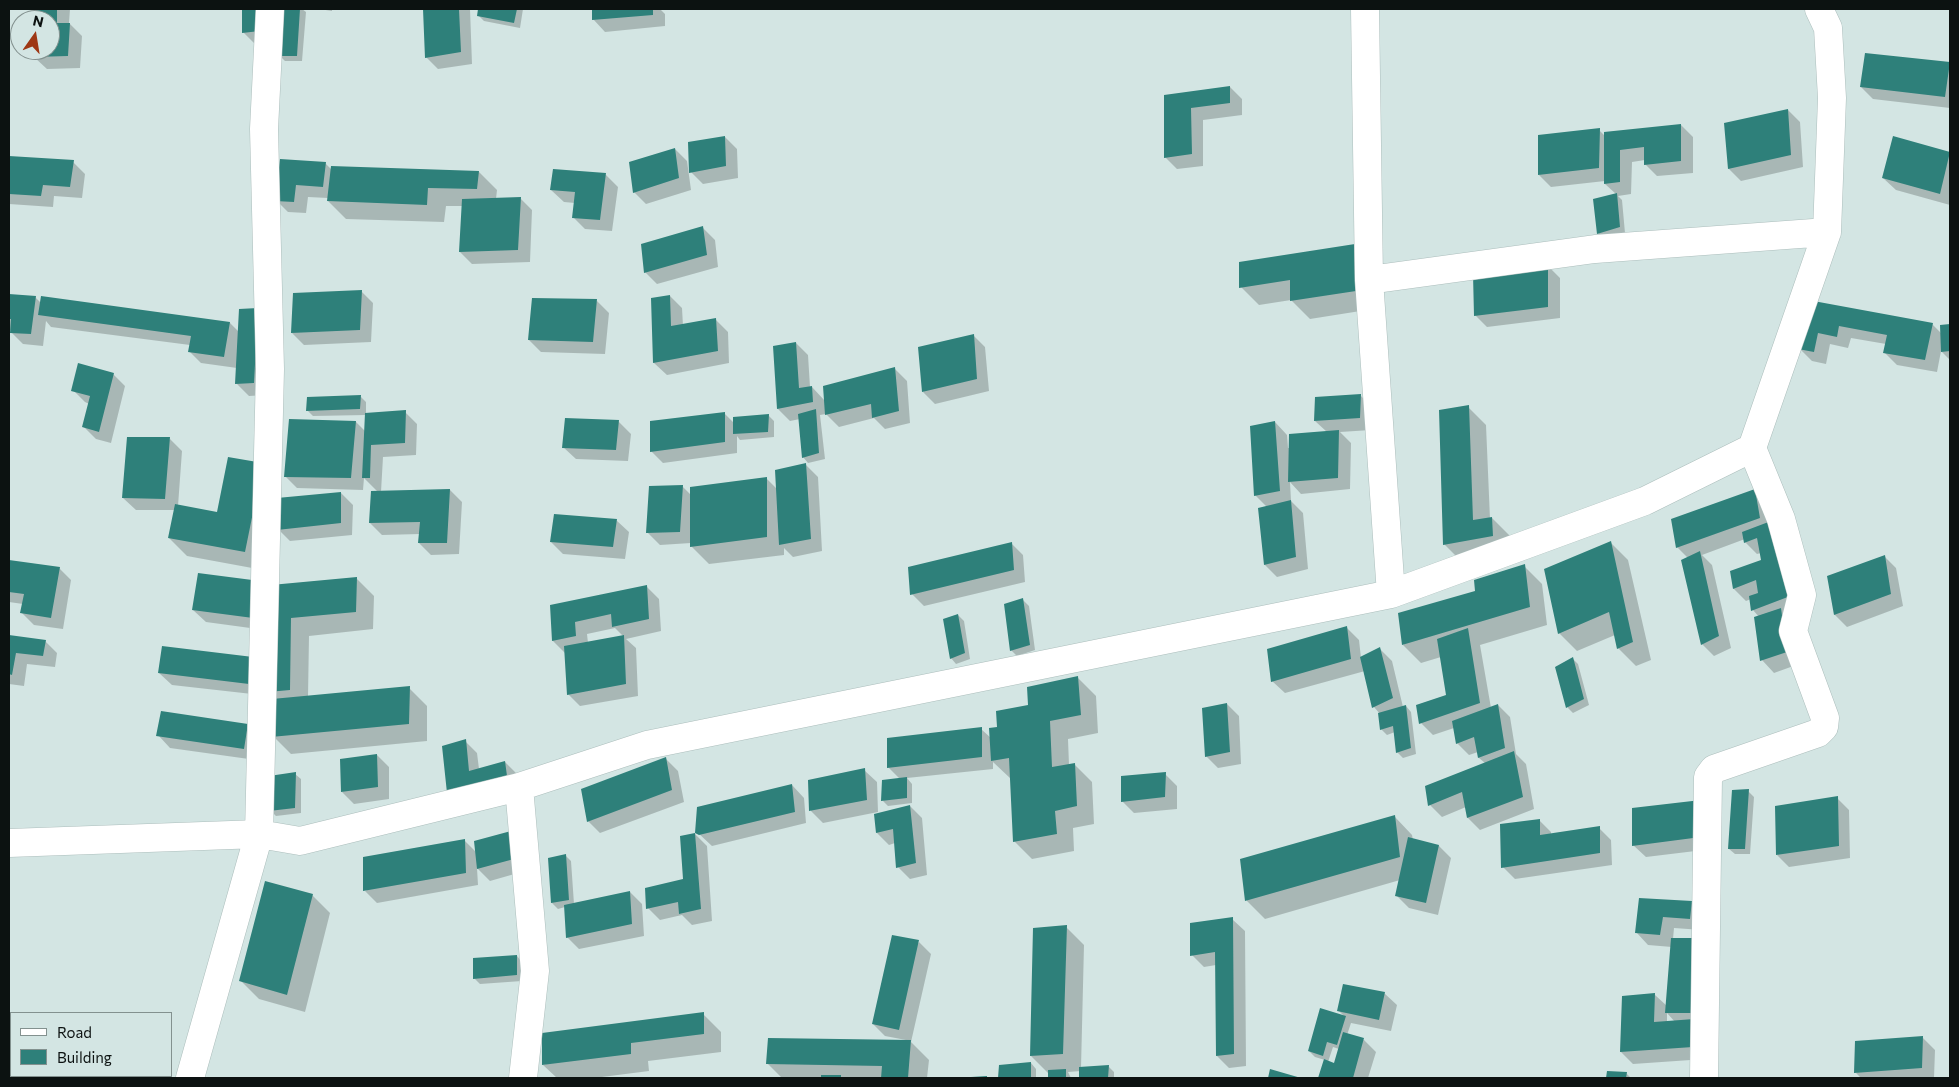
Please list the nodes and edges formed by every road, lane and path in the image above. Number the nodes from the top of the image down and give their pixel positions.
1 (270, 9) edge
2 (1365, 9) edge
3 (1819, 9) edge
4 (1827, 232) junction
5 (1369, 280) junction
6 (1752, 448) junction
7 (1391, 594) junction
8 (519, 787) junction
9 (259, 834) junction
10 (9, 843) edge
11 (190, 1078) edge
12 (523, 1078) edge
13 (1704, 1078) edge

1 - 9 street
2 - 5 street
3 - 4 street
4 - 5 street
4 - 6 street
5 - 7 street
6 - 7 street
6 - 13 street
7 - 8 street
8 - 9 street
8 - 12 street
9 - 10 street
9 - 11 street

